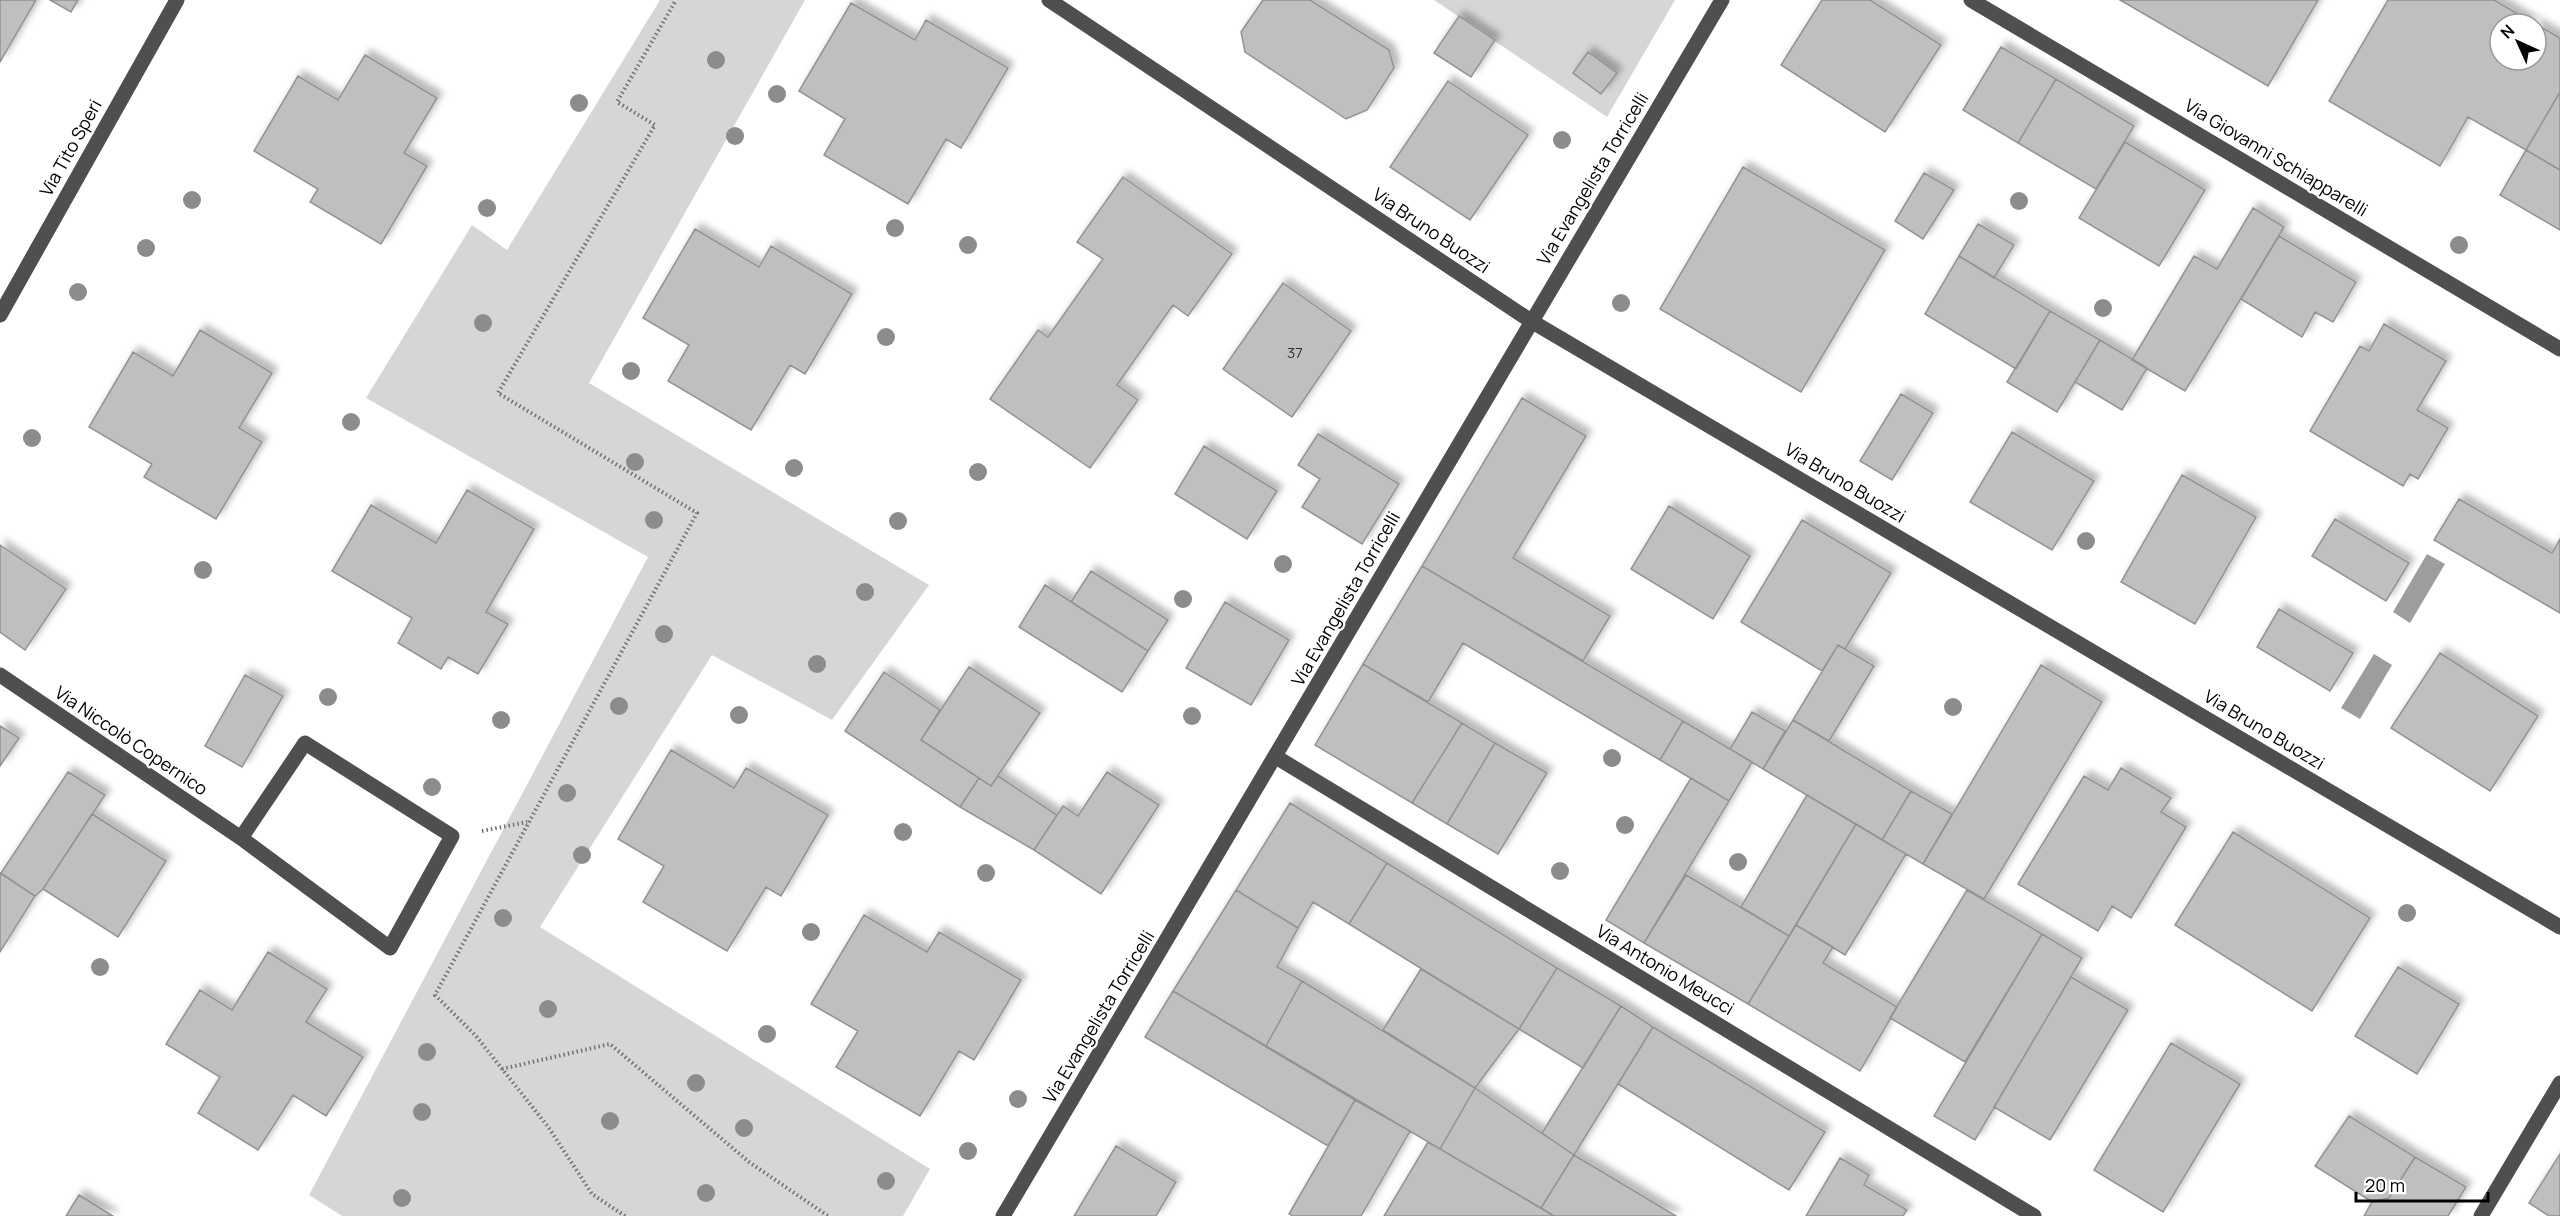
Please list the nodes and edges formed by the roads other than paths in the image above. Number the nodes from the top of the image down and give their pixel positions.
1 (177, 0) edge
2 (1049, 0) edge
3 (1722, 0) edge
4 (1971, 0) edge
5 (0, 315) edge
6 (1531, 321) junction
7 (2560, 349) edge
8 (0, 675) edge
9 (1276, 757) junction
10 (241, 838) junction
11 (2560, 927) edge
12 (2560, 1083) edge
13 (1003, 1216) edge
14 (2034, 1216) edge
15 (2481, 1216) edge

1 - 5 street, Via Tito Speri
2 - 6 street, Via Bruno Buozzi
3 - 6 street, Via Evangelista Torricelli
4 - 7 street, Via Giovanni Schiapparelli
6 - 9 street, Via Evangelista Torricelli
6 - 11 street, Via Bruno Buozzi
8 - 10 street, Via Niccolò Copernico
9 - 13 street, Via Evangelista Torricelli
9 - 14 street, Via Antonio Meucci
10 - 10 street, Via Niccolò Copernico
12 - 15 street

